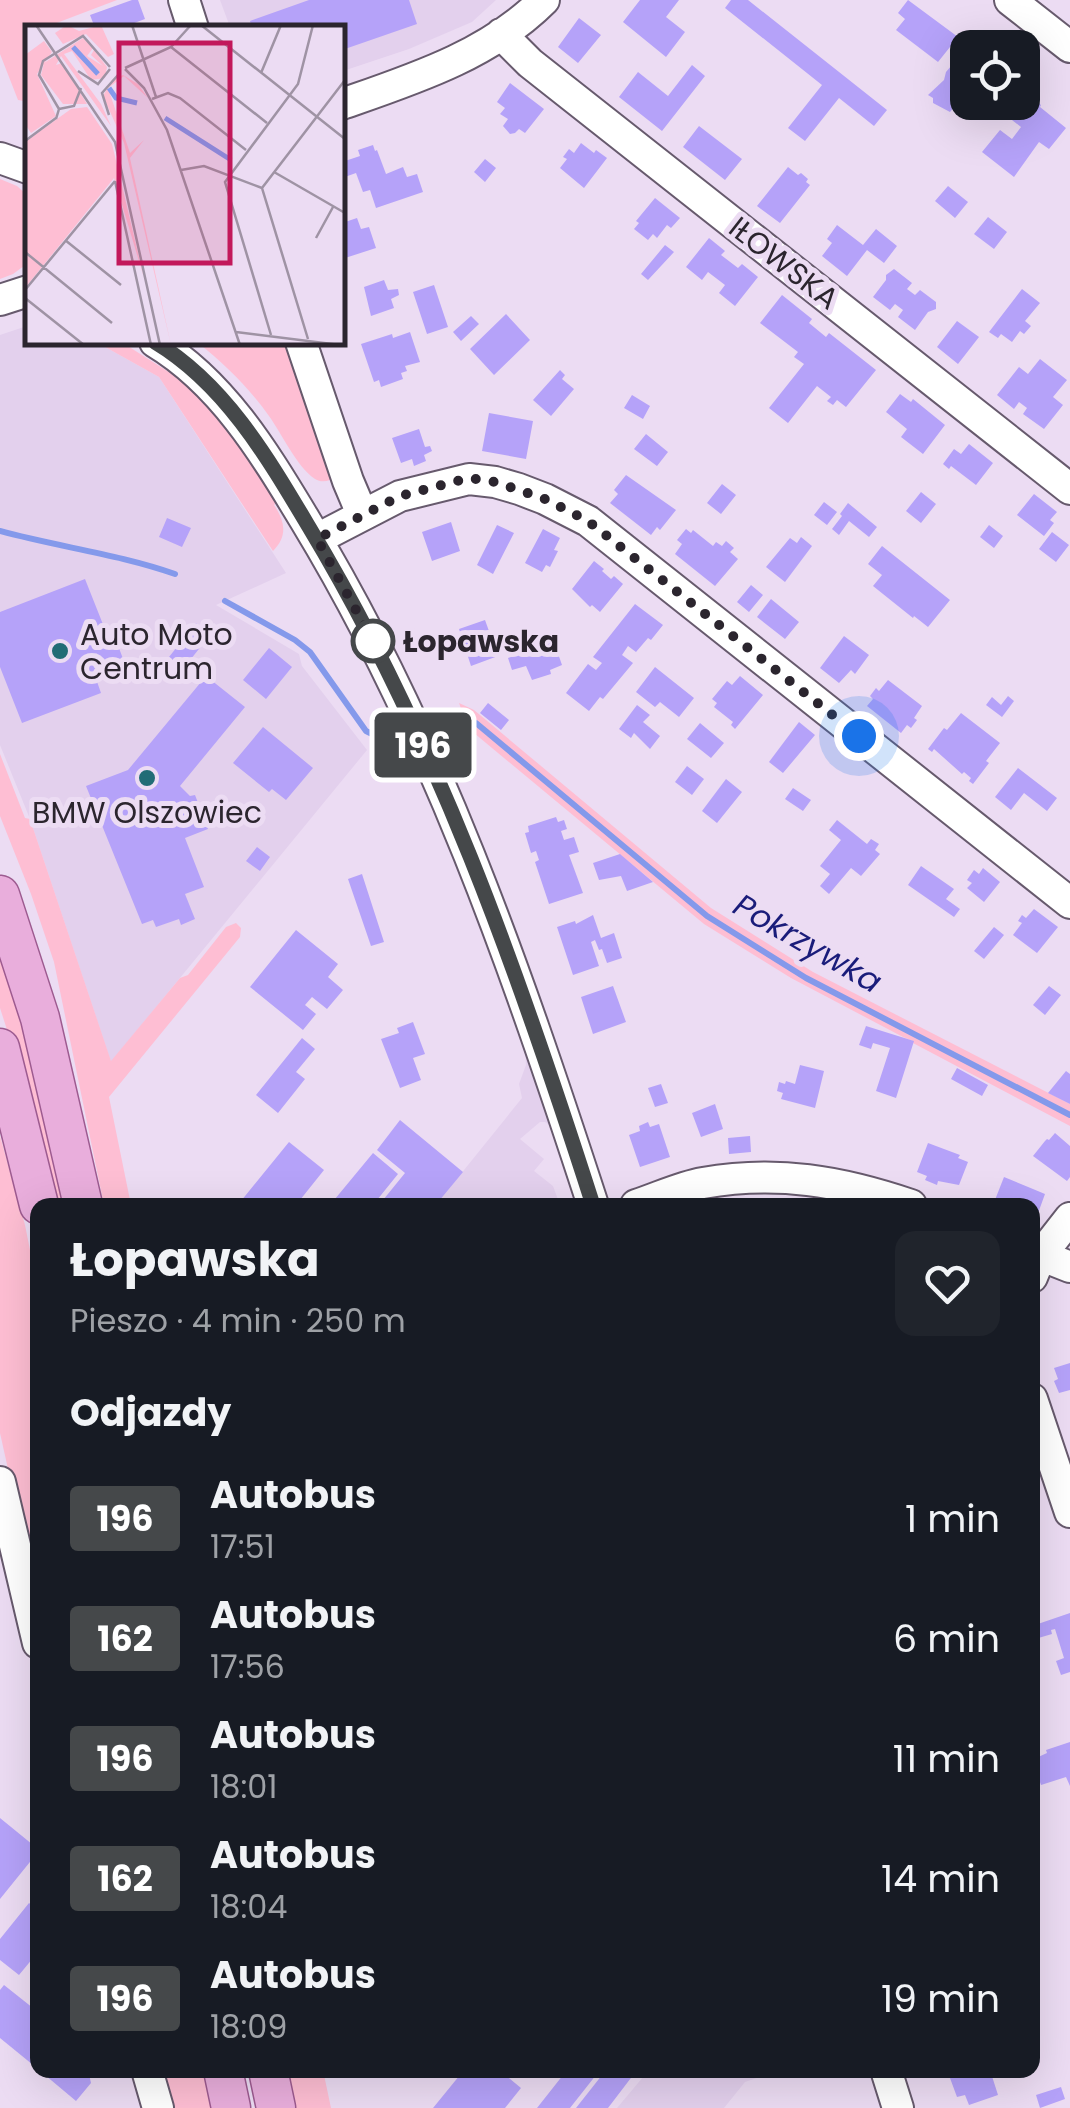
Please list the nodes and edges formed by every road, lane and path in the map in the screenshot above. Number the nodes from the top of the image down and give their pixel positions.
1 (184, 0) edge
2 (544, 0) edge
3 (1010, 0) edge
4 (193, 25) edge
5 (502, 34) junction
6 (1070, 47) edge
7 (345, 103) edge
8 (0, 158) edge
9 (25, 167) edge
10 (25, 292) edge
11 (0, 300) edge
12 (158, 345) edge
13 (302, 345) edge
14 (1070, 489) edge
15 (362, 514) junction
16 (317, 539) junction
17 (0, 895) edge
18 (1070, 903) edge
19 (0, 1048) edge
20 (37, 1198) edge
21 (81, 1198) edge
22 (591, 1198) edge
23 (657, 1198) edge
24 (885, 1198) edge
25 (1070, 1218) edge
26 (1040, 1255) edge
27 (1040, 1262) edge
28 (1070, 1267) edge
29 (1040, 1423) edge
30 (0, 1482) edge
31 (1070, 1512) edge
32 (30, 1610) edge
33 (149, 2078) edge
34 (225, 2078) edge
35 (270, 2078) edge
36 (889, 2078) edge
37 (158, 2108) edge
38 (231, 2108) edge
39 (276, 2108) edge
40 (898, 2108) edge

1 - 4 street
2 - 5 street
3 - 6 street
5 - 7 street
5 - 14 street, IŁOWSKA
8 - 9 street
10 - 11 street
12 - 16 street
13 - 15 street
15 - 16 street
15 - 18 street
16 - 22 street
17 - 21 main road
19 - 20 main road
23 - 24 street
25 - 26 street
27 - 28 street
29 - 31 street
30 - 32 street
33 - 37 street
34 - 38 main road
35 - 39 main road
36 - 40 street

